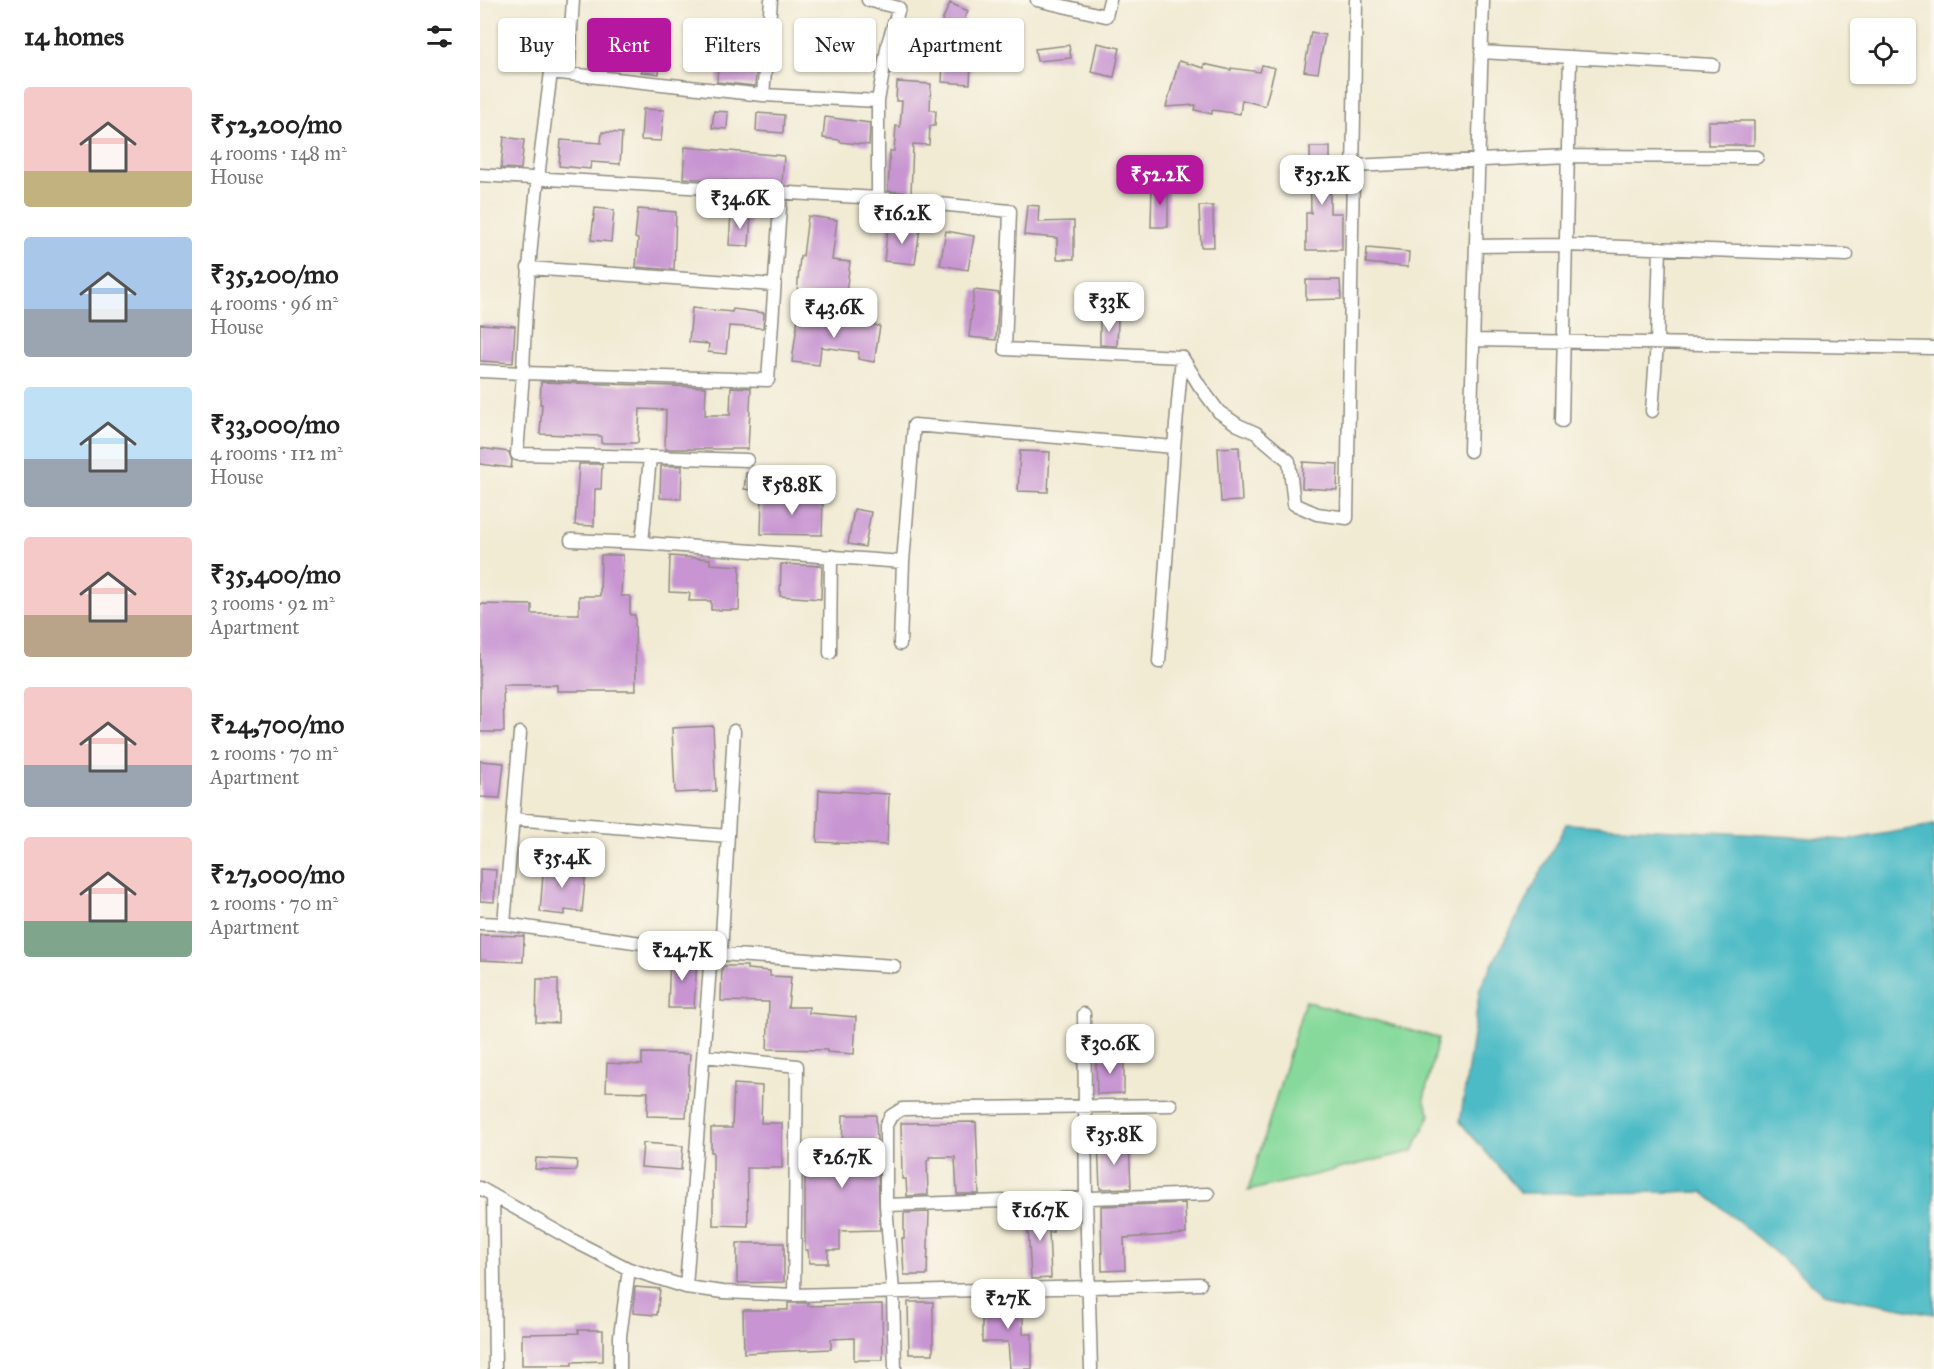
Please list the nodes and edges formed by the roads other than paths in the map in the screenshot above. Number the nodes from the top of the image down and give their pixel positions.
1 (573, 0) edge
2 (771, 0) edge
3 (868, 0) edge
4 (1036, 0) edge
5 (1110, 0) edge
6 (1356, 0) edge
7 (1483, 0) edge
8 (901, 4) edge
9 (1481, 52) junction
10 (1570, 57) junction
11 (1713, 65) dead end
12 (568, 74) junction
13 (763, 95) junction
14 (878, 101) junction
15 (1568, 156) junction
16 (1757, 157) dead end
17 (1478, 160) junction
18 (1353, 166) junction
19 (480, 175) edge
20 (537, 178) junction
21 (781, 194) junction
22 (878, 198) junction
23 (1566, 245) junction
24 (1476, 246) junction
25 (1660, 248) junction
26 (1847, 255) dead end
27 (528, 268) junction
28 (774, 285) junction
29 (1473, 340) junction
30 (1563, 341) junction
31 (1657, 343) junction
32 (1934, 348) edge
33 (1182, 357) junction
34 (480, 371) edge
35 (523, 374) junction
36 (1652, 411) dead end
37 (1562, 421) dead end
38 (1174, 447) junction
39 (1470, 451) dead end
40 (650, 457) junction
41 (747, 460) dead end
42 (571, 540) dead end
43 (642, 543) junction
44 (831, 556) junction
45 (903, 562) junction
46 (900, 644) dead end
47 (830, 653) dead end
48 (1159, 662) dead end
49 (734, 731) dead end
50 (520, 733) dead end
51 (513, 819) junction
52 (728, 836) junction
53 (480, 923) edge
54 (504, 924) junction
55 (716, 953) junction
56 (894, 966) dead end
57 (1084, 1014) dead end
58 (704, 1056) junction
59 (1171, 1105) dead end
60 (1085, 1107) junction
61 (480, 1188) edge
62 (1208, 1194) dead end
63 (493, 1195) junction
64 (1086, 1198) junction
65 (886, 1205) junction
66 (629, 1269) junction
67 (1200, 1284) dead end
68 (686, 1287) junction
69 (1090, 1288) junction
70 (893, 1292) junction
71 (794, 1295) junction
72 (495, 1369) edge
73 (620, 1369) edge
74 (895, 1369) edge
75 (1091, 1369) edge

1 - 12 street
2 - 13 street
3 - 8 street
4 - 5 street
6 - 18 street
7 - 9 street
8 - 14 street
9 - 10 street
9 - 17 street
10 - 11 street
10 - 15 street
12 - 13 street
12 - 20 street
13 - 14 street
14 - 22 street
15 - 16 street
15 - 17 street
15 - 23 street
17 - 18 street
17 - 24 street
18 - 33 street
19 - 20 street
20 - 21 street
20 - 27 street
21 - 22 street
21 - 28 street
22 - 33 street
23 - 24 street
23 - 25 street
23 - 30 street
24 - 29 street
25 - 26 street
25 - 31 street
27 - 28 street
27 - 35 street
28 - 35 street
29 - 30 street
29 - 39 street
30 - 31 street
30 - 37 street
31 - 32 street
31 - 36 street
33 - 38 street
34 - 35 street
35 - 40 street
38 - 45 street
38 - 48 street
40 - 41 street
40 - 43 street
42 - 43 street
43 - 44 street
44 - 45 street
44 - 47 street
45 - 46 street
49 - 52 street
50 - 51 street
51 - 52 street
51 - 54 street
52 - 55 street
53 - 54 street
54 - 55 street
55 - 56 street
55 - 58 street
57 - 60 street
58 - 68 street
58 - 71 street
59 - 60 street
60 - 64 street
60 - 65 street
61 - 63 street
62 - 64 street
63 - 66 street
63 - 72 street
64 - 65 street
64 - 69 street
65 - 70 street
66 - 68 street
66 - 73 street
67 - 69 street
68 - 71 street
69 - 70 street
69 - 75 street
70 - 71 street
70 - 74 street

